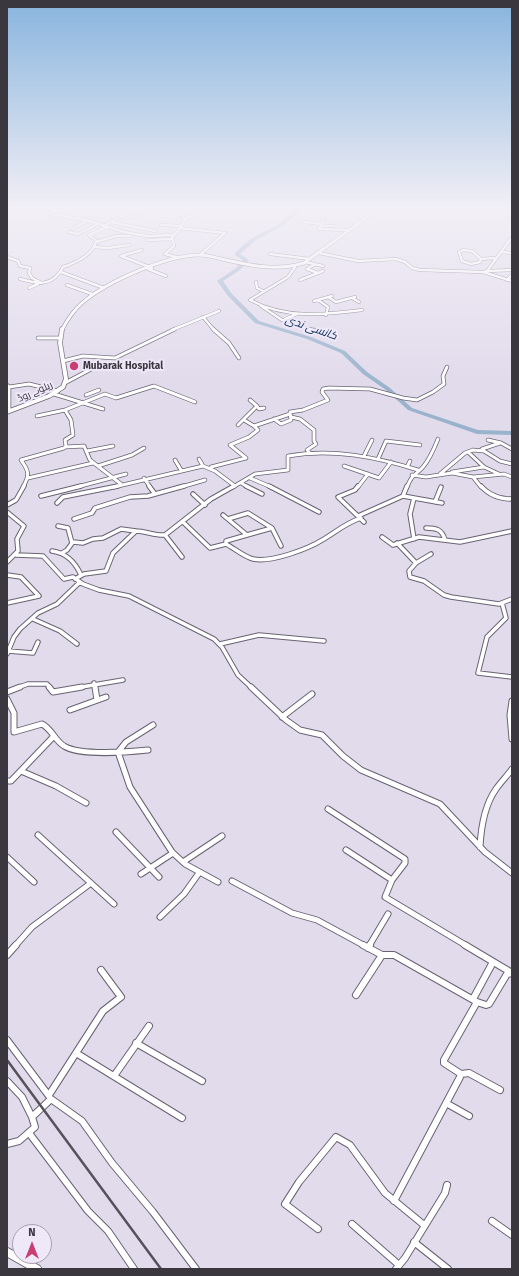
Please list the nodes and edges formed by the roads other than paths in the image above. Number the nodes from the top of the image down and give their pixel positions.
1 (23, 267) edge
2 (64, 267) edge
3 (146, 267) edge
4 (153, 267) edge
5 (268, 267) edge
6 (295, 267) joint
7 (310, 267) edge
8 (410, 267) edge
9 (489, 267) edge
10 (150, 268) junction
11 (512, 270) edge
12 (322, 271) dead end
13 (61, 272) junction
14 (485, 272) junction
15 (318, 273) junction
16 (512, 275) edge
17 (166, 276) dead end
18 (20, 279) dead end
19 (300, 280) dead end
20 (507, 280) junction
21 (512, 281) edge
22 (256, 282) dead end
23 (40, 283) junction
24 (67, 285) dead end
25 (29, 288) dead end
26 (104, 288) junction
27 (263, 291) junction
28 (92, 294) junction
29 (332, 296) dead end
30 (328, 298) junction
31 (318, 300) junction
32 (314, 302) dead end
33 (359, 302) dead end
34 (259, 304) junction
35 (362, 310) dead end
36 (219, 311) dead end
37 (298, 314) junction
38 (326, 315) junction
39 (203, 317) junction
40 (284, 319) junction
41 (325, 332) dead end
42 (38, 338) dead end
43 (60, 338) junction
44 (239, 358) dead end
45 (63, 361) junction
46 (103, 366) dead end
47 (447, 367) dead end
48 (66, 382) junction
49 (8, 388) edge
50 (99, 390) dead end
51 (56, 392) junction
52 (93, 399) junction
53 (250, 400) dead end
54 (196, 402) dead end
55 (84, 403) junction
56 (258, 406) junction
57 (264, 408) dead end
58 (103, 409) dead end
59 (65, 410) junction
60 (8, 412) edge
61 (290, 415) junction
62 (37, 416) dead end
63 (274, 419) junction
64 (244, 420) junction
65 (238, 425) dead end
66 (254, 426) junction
67 (438, 438) dead end
68 (372, 440) dead end
69 (488, 440) dead end
70 (500, 442) junction
71 (420, 445) dead end
72 (113, 446) dead end
73 (65, 447) junction
74 (144, 448) dead end
75 (512, 449) edge
76 (482, 450) junction
77 (87, 451) junction
78 (309, 452) junction
79 (468, 452) junction
80 (364, 456) junction
81 (198, 459) dead end
82 (378, 459) junction
83 (175, 460) dead end
84 (410, 461) dead end
85 (391, 462) junction
86 (93, 463) junction
87 (512, 464) edge
88 (98, 466) junction
89 (203, 466) junction
90 (344, 466) dead end
91 (211, 467) junction
92 (408, 467) junction
93 (484, 467) junction
94 (251, 468) dead end
95 (181, 470) junction
96 (418, 470) junction
97 (448, 473) junction
98 (126, 474) dead end
99 (255, 474) junction
100 (368, 474) junction
101 (440, 474) junction
102 (499, 474) junction
103 (412, 475) junction
104 (112, 477) junction
105 (473, 477) junction
106 (512, 477) edge
107 (28, 478) junction
108 (144, 478) junction
109 (250, 478) junction
110 (205, 480) dead end
111 (241, 483) junction
112 (120, 484) junction
113 (235, 486) junction
114 (440, 487) dead end
115 (155, 494) junction
116 (193, 494) dead end
117 (262, 494) dead end
118 (41, 496) dead end
119 (403, 496) junction
120 (414, 498) junction
121 (512, 499) edge
122 (435, 502) junction
123 (57, 503) dead end
124 (442, 503) dead end
125 (7, 505) edge
126 (205, 505) junction
127 (7, 512) edge
128 (319, 512) dead end
129 (223, 515) dead end
130 (360, 517) junction
131 (74, 519) dead end
132 (228, 519) junction
133 (183, 522) junction
134 (364, 522) dead end
135 (58, 526) dead end
136 (272, 528) junction
137 (426, 528) dead end
138 (136, 531) junction
139 (512, 531) edge
140 (165, 535) junction
141 (247, 535) junction
142 (382, 537) dead end
143 (414, 539) junction
144 (445, 540) junction
145 (72, 543) junction
146 (397, 543) junction
147 (226, 544) junction
148 (281, 546) dead end
149 (52, 551) dead end
150 (62, 553) junction
151 (431, 554) dead end
152 (16, 555) junction
153 (182, 557) dead end
154 (7, 562) edge
155 (416, 563) junction
156 (7, 574) edge
157 (81, 575) junction
158 (75, 579) junction
159 (80, 582) junction
160 (512, 599) edge
161 (7, 602) edge
162 (502, 603) junction
163 (33, 620) junction
164 (324, 641) dead end
165 (38, 642) dead end
166 (77, 644) dead end
167 (220, 644) junction
168 (8, 652) edge
169 (512, 677) edge
170 (122, 680) dead end
171 (94, 683) junction
172 (7, 692) edge
173 (312, 694) dead end
174 (106, 697) dead end
175 (7, 699) edge
176 (97, 700) junction
177 (512, 701) edge
178 (70, 710) dead end
179 (282, 716) junction
180 (153, 726) dead end
181 (54, 736) junction
182 (512, 739) edge
183 (148, 750) dead end
184 (118, 752) junction
185 (512, 768) edge
186 (21, 771) junction
187 (8, 782) edge
188 (86, 803) dead end
189 (328, 809) dead end
190 (116, 832) dead end
191 (38, 835) dead end
192 (222, 836) dead end
193 (480, 847) junction
194 (346, 850) dead end
195 (173, 853) junction
196 (7, 854) edge
197 (183, 862) junction
198 (150, 868) junction
199 (199, 872) junction
200 (512, 873) edge
201 (141, 874) dead end
202 (159, 877) dead end
203 (392, 880) junction
204 (232, 881) dead end
205 (34, 882) dead end
206 (218, 882) dead end
207 (90, 883) junction
208 (114, 904) dead end
209 (388, 914) dead end
210 (160, 917) dead end
211 (368, 948) junction
212 (7, 955) edge
213 (382, 955) junction
214 (492, 962) junction
215 (101, 970) dead end
216 (512, 973) edge
217 (356, 995) dead end
218 (475, 1000) junction
219 (148, 1026) dead end
220 (7, 1040) edge
221 (136, 1043) junction
222 (76, 1053) junction
223 (461, 1074) junction
224 (114, 1076) junction
225 (7, 1081) edge
226 (202, 1082) dead end
227 (500, 1090) dead end
228 (50, 1097) junction
229 (446, 1103) junction
230 (469, 1116) dead end
231 (32, 1117) junction
232 (182, 1118) dead end
233 (29, 1133) junction
234 (7, 1144) edge
235 (447, 1186) dead end
236 (394, 1201) junction
237 (492, 1221) dead end
238 (352, 1224) dead end
239 (424, 1225) junction
240 (318, 1229) dead end
241 (512, 1235) edge
242 (414, 1242) junction
243 (7, 1252) edge
244 (397, 1267) edge
245 (37, 1269) edge
246 (134, 1269) edge
247 (196, 1269) edge
248 (448, 1269) edge

1 - 23 street
2 - 13 street
3 - 10 street
4 - 10 main road
5 - 6 main road
6 - 27 street
7 - 15 street
8 - 14 street
9 - 14 street
10 - 17 street
10 - 26 main road
11 - 14 street
12 - 15 street
13 - 23 street
13 - 26 street
14 - 20 street
15 - 19 street
16 - 20 street
18 - 23 street
20 - 21 street
22 - 27 street
23 - 25 street
24 - 28 street
26 - 28 main road
27 - 34 street
28 - 43 main road
29 - 30 street
30 - 31 street
30 - 33 street
31 - 32 street
31 - 38 street
34 - 37 street
34 - 40 street
35 - 38 street
36 - 39 street
37 - 38 street
37 - 40 street
39 - 44 street
39 - 45 street
40 - 41 street
42 - 43 street
43 - 45 main road
45 - 48 main road
46 - 48 street
47 - 61 street
48 - 51 main road, ریلوے روڈ
49 - 51 street
49 - 60 street
50 - 52 street
51 - 55 street
51 - 60 main road, ریلوے روڈ
52 - 54 street
52 - 55 street
53 - 56 street
55 - 58 street
55 - 59 street
56 - 57 street
56 - 64 street
59 - 62 street
59 - 73 street
61 - 63 street
61 - 63 street
61 - 78 street
63 - 66 street
64 - 65 street
64 - 66 street
66 - 91 street
67 - 96 street
68 - 80 street
69 - 70 street
70 - 75 street
70 - 76 street
71 - 82 street
72 - 77 street
73 - 77 street
73 - 107 street
74 - 88 street
76 - 79 street
76 - 87 street
77 - 86 street
78 - 80 street
78 - 99 street
79 - 93 street
79 - 101 street
80 - 82 street
81 - 89 street
82 - 85 street
83 - 95 street
84 - 92 street
85 - 92 street
85 - 100 street
86 - 88 street
86 - 107 street
88 - 104 street
89 - 91 street
89 - 95 street
90 - 100 street
91 - 113 street
92 - 96 street
93 - 97 street
93 - 102 street
94 - 99 street
95 - 108 street
96 - 103 street
97 - 101 street
97 - 105 street
98 - 104 street
99 - 109 street
100 - 130 street
101 - 103 street
102 - 105 street
102 - 106 street
103 - 119 street
104 - 112 street
104 - 118 street
105 - 121 street
107 - 125 street
108 - 112 street
108 - 115 street
109 - 111 street
109 - 128 street
110 - 115 street
111 - 113 street
111 - 117 street
112 - 123 street
113 - 126 street
114 - 122 street
115 - 131 street
116 - 126 street
119 - 120 street
119 - 130 street
120 - 122 street
120 - 143 street
122 - 124 street
126 - 133 street
127 - 152 street
129 - 132 street
130 - 134 street
130 - 147 street
132 - 136 street
132 - 141 street
133 - 140 street
133 - 147 street
135 - 145 street
136 - 141 street
136 - 148 street
137 - 144 street
138 - 140 street
138 - 145 street
138 - 157 street
139 - 144 street
140 - 153 street
141 - 147 street
142 - 146 street
143 - 144 street
143 - 146 street
145 - 150 street
146 - 155 street
149 - 150 street
150 - 157 street
151 - 155 street
152 - 154 street
152 - 158 street
155 - 162 street
156 - 161 street
157 - 158 street
158 - 159 street
159 - 163 street
159 - 167 street
160 - 162 street
162 - 169 street
163 - 166 street
163 - 168 street
164 - 167 street
165 - 168 street
167 - 179 street
170 - 171 street
171 - 172 street
171 - 176 street
173 - 179 street
174 - 176 street
175 - 181 street
176 - 178 street
177 - 182 street
179 - 193 street
180 - 184 street
181 - 184 street
181 - 186 street
183 - 184 street
184 - 195 street
185 - 193 street
186 - 187 street
186 - 188 street
189 - 203 street
190 - 198 street
191 - 207 street
192 - 197 street
193 - 200 street
194 - 203 street
195 - 197 street
195 - 198 street
196 - 205 street
197 - 199 street
198 - 201 street
198 - 202 street
199 - 206 street
199 - 210 street
203 - 214 street
204 - 211 street
207 - 208 street
207 - 212 street
209 - 211 street
211 - 213 street
213 - 217 street
213 - 218 street
214 - 216 street
214 - 218 street
215 - 222 street
216 - 218 street
218 - 223 street
219 - 221 street
220 - 228 street
221 - 224 street
221 - 226 street
222 - 224 street
222 - 228 street
223 - 227 street
223 - 229 street
224 - 232 street
225 - 231 street
228 - 231 street
228 - 247 street
229 - 230 street
229 - 236 street
231 - 233 street
233 - 234 street
233 - 246 street
235 - 239 street
236 - 239 street
236 - 240 street
237 - 241 street
238 - 244 street
239 - 242 street
242 - 244 street
242 - 248 street
243 - 245 main road

